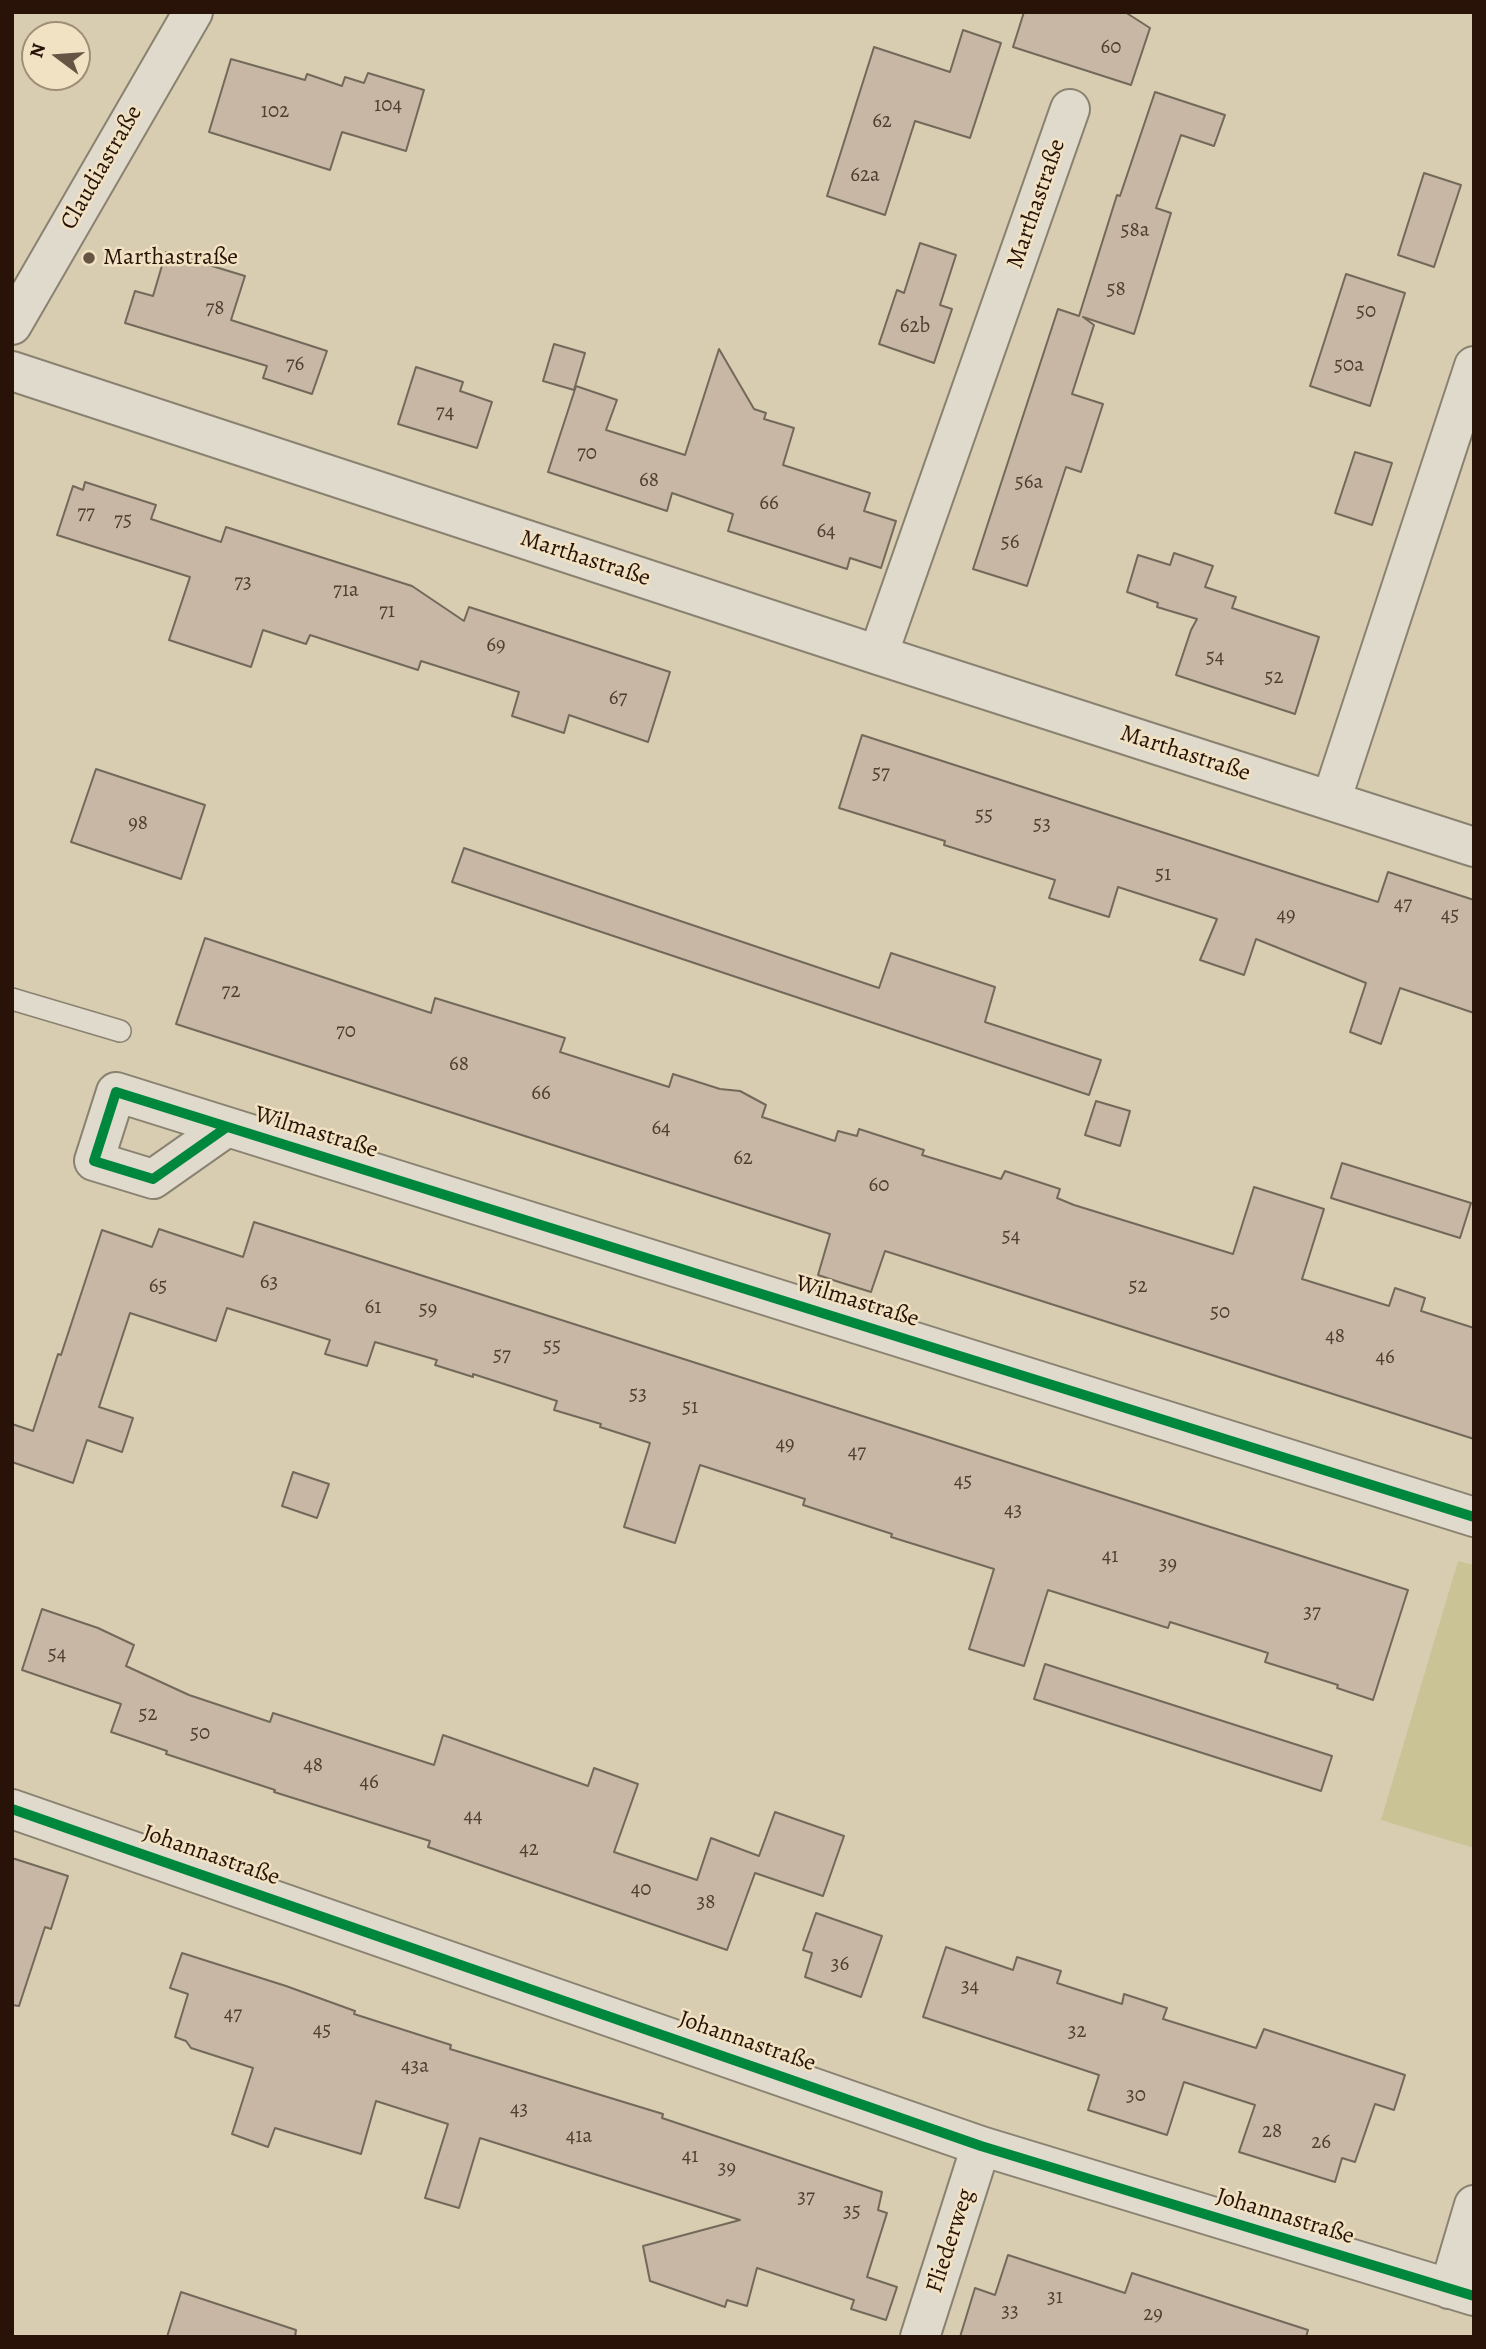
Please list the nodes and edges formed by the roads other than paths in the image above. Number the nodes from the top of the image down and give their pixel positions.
1 (193, 12) edge
2 (1070, 109) dead end
3 (12, 325) edge
4 (1474, 366) edge
5 (12, 371) edge
6 (878, 655) junction
7 (1331, 801) junction
8 (1474, 847) edge
9 (12, 999) edge
10 (120, 1031) dead end
11 (227, 1127) dead end
12 (1474, 1517) edge
13 (12, 1809) edge
14 (981, 2146) junction
15 (1474, 2205) edge
16 (1461, 2292) edge
17 (920, 2337) edge

1 - 3 street, Claudiastraße
2 - 6 street, Marthastraße
4 - 7 street
5 - 6 street, Marthastraße
6 - 7 street, Marthastraße
7 - 8 street, Marthastraße
9 - 10 lane
11 - 12 street, Wilmastraße
13 - 14 street, Johannastraße
14 - 16 street, Johannastraße
14 - 17 street, Fliederweg
15 - 16 street

